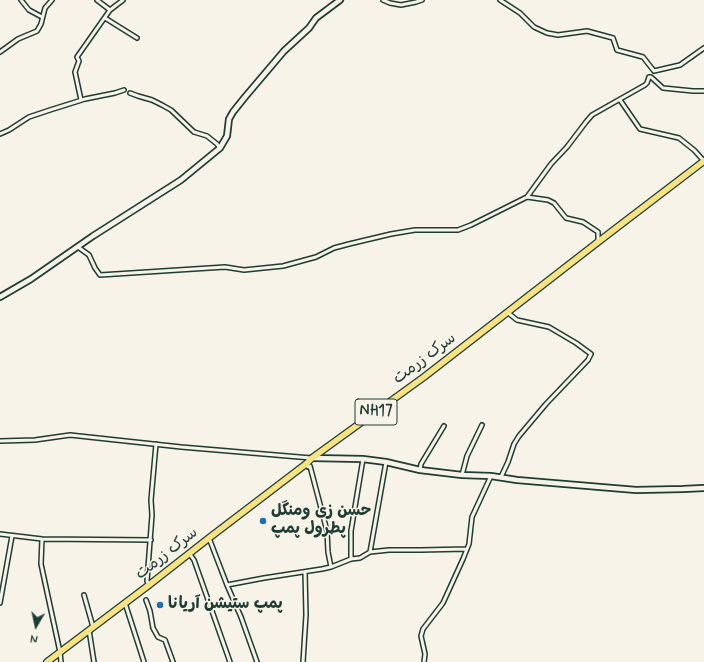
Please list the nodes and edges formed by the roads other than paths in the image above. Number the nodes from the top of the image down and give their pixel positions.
1 (20, 0) edge
2 (52, 0) edge
3 (97, 0) edge
4 (123, 0) edge
5 (340, 0) edge
6 (383, 0) edge
7 (422, 0) edge
8 (500, 0) edge
9 (110, 10) junction
10 (42, 17) junction
11 (105, 18) junction
12 (137, 38) dead end
13 (704, 48) edge
14 (0, 52) edge
15 (654, 71) junction
16 (651, 77) junction
17 (124, 90) dead end
18 (704, 91) edge
19 (130, 93) dead end
20 (81, 100) junction
21 (620, 100) junction
22 (0, 134) edge
23 (220, 148) junction
24 (704, 161) edge
25 (527, 196) junction
26 (598, 242) junction
27 (78, 247) junction
28 (0, 296) edge
29 (507, 312) junction
30 (444, 426) dead end
31 (482, 426) dead end
32 (0, 441) edge
33 (156, 444) junction
34 (312, 458) junction
35 (363, 459) junction
36 (386, 462) junction
37 (306, 464) junction
38 (420, 470) junction
39 (462, 475) junction
40 (491, 476) junction
41 (501, 477) junction
42 (704, 488) edge
43 (0, 534) edge
44 (12, 536) junction
45 (209, 538) junction
46 (42, 539) junction
47 (151, 540) junction
48 (467, 549) junction
49 (370, 552) junction
50 (189, 553) junction
51 (351, 559) junction
52 (331, 567) junction
53 (305, 572) junction
54 (149, 585) junction
55 (227, 585) junction
56 (84, 595) dead end
57 (146, 600) dead end
58 (125, 602) junction
59 (0, 603) edge
60 (91, 628) junction
61 (60, 652) junction
62 (47, 662) edge
63 (61, 662) edge
64 (94, 662) edge
65 (144, 662) edge
66 (173, 662) edge
67 (230, 662) edge
68 (257, 662) edge
69 (303, 662) edge
70 (424, 662) edge

1 - 10 street
2 - 10 street
3 - 9 street
4 - 9 street
5 - 23 street
6 - 7 street
8 - 15 street
9 - 11 street
10 - 14 street
11 - 12 street
11 - 20 street
13 - 15 street
15 - 16 street
16 - 18 street
16 - 21 street
17 - 20 street
19 - 23 street
20 - 22 street
21 - 24 street
21 - 25 street
23 - 27 street
24 - 26 highway, سرک زرمت / NH17
25 - 26 street
25 - 27 street
26 - 29 highway, سرک زرمت / NH17
27 - 28 street
29 - 34 highway, سرک زرمت / NH17
29 - 41 street
30 - 38 street
31 - 39 street
32 - 33 street
33 - 34 street
33 - 47 street
34 - 35 street
34 - 37 highway, سرک زرمت / NH17
35 - 36 street
35 - 51 street
36 - 38 street
36 - 49 street
37 - 45 highway, سرک زرمت / NH17
37 - 52 street
38 - 39 street
39 - 40 street
40 - 41 street
40 - 48 street
41 - 42 street
43 - 44 street
44 - 46 street
44 - 59 street
45 - 50 highway, سرک زرمت / NH17
45 - 55 street
46 - 47 street
46 - 61 street
47 - 54 street
48 - 49 street
48 - 70 street
49 - 51 street
50 - 54 highway, سرک زرمت / NH17
50 - 67 street
51 - 52 street
52 - 53 street
53 - 55 street
53 - 69 street
54 - 58 highway, سرک زرمت / NH17
55 - 68 street
56 - 60 street
57 - 66 street
58 - 60 highway, سرک زرمت / NH17
58 - 65 street
60 - 61 highway, سرک زرمت / NH17
60 - 64 street
61 - 62 highway, سرک زرمت / NH17
61 - 63 street

